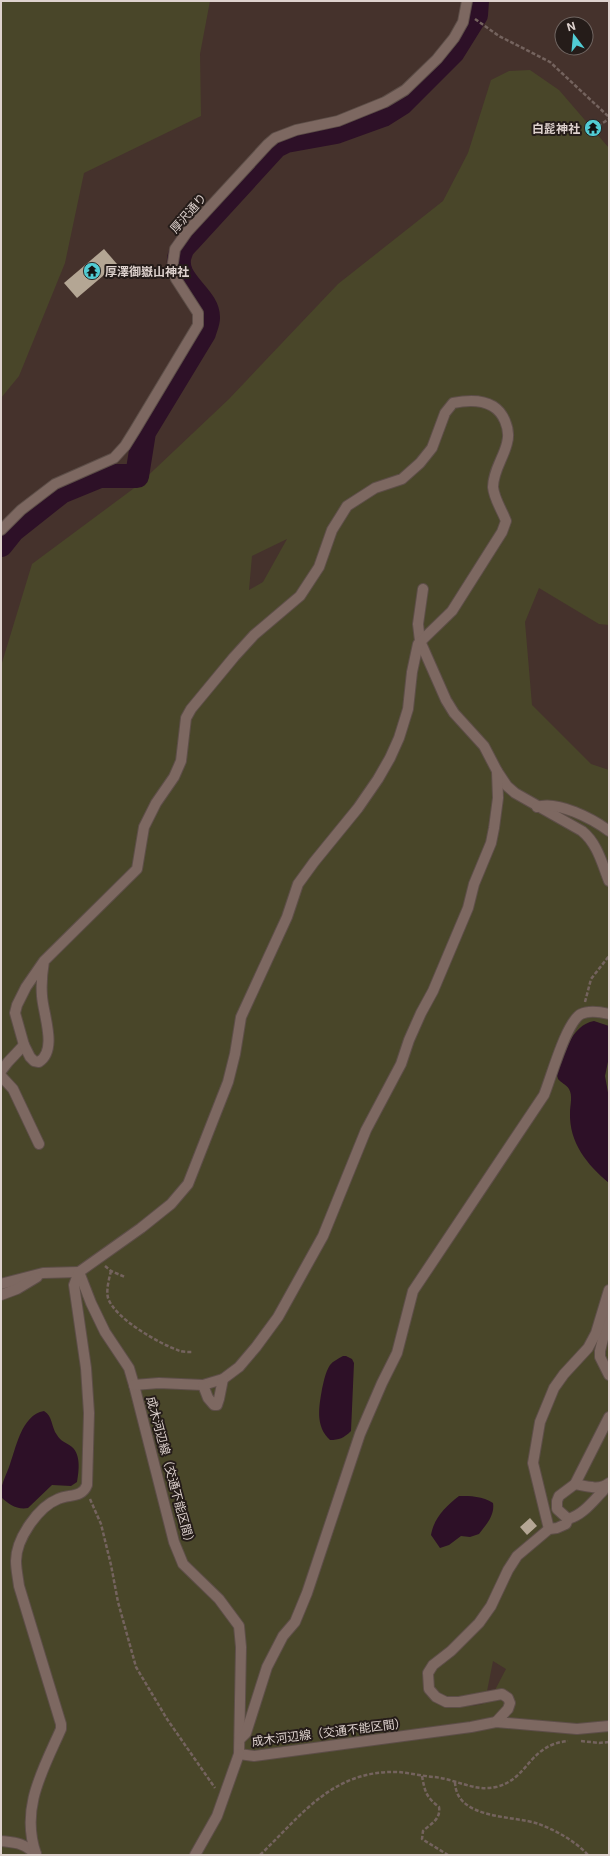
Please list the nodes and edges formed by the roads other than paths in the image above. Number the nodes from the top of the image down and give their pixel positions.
1 (467, 1) edge
2 (1, 530) edge
3 (423, 589) dead end
4 (420, 640) junction
5 (497, 771) junction
6 (537, 807) junction
7 (609, 831) edge
8 (609, 881) edge
9 (44, 961) junction
10 (609, 1014) edge
11 (24, 1045) junction
12 (1, 1071) edge
13 (1, 1076) edge
14 (38, 1144) dead end
15 (79, 1272) junction
16 (43, 1273) junction
17 (1, 1284) edge
18 (609, 1290) edge
19 (1, 1295) edge
20 (609, 1312) edge
21 (609, 1315) edge
22 (596, 1333) junction
23 (609, 1375) edge
24 (223, 1379) junction
25 (134, 1385) junction
26 (203, 1385) junction
27 (609, 1417) edge
28 (575, 1484) junction
29 (607, 1485) edge
30 (568, 1519) junction
31 (549, 1529) junction
32 (496, 1722) junction
33 (609, 1726) edge
34 (240, 1739) junction
35 (239, 1754) junction
36 (1, 1842) edge
37 (36, 1855) edge
38 (195, 1855) edge

1 - 2 street, 厚沢通り
3 - 4 street
4 - 5 street
4 - 9 street
4 - 15 street
5 - 6 street
5 - 24 street
6 - 7 street
6 - 8 street
9 - 11 street
9 - 11 street
10 - 34 street
11 - 12 street
13 - 14 street
15 - 16 street
15 - 25 street, 成木河辺線（交通不能区間）
15 - 37 street
16 - 17 street
16 - 19 street
18 - 22 street
20 - 22 street
21 - 23 street
22 - 31 street
24 - 26 street
24 - 26 street
25 - 26 street
25 - 34 street, 成木河辺線（交通不能区間）
27 - 28 street
28 - 29 street
28 - 30 street
29 - 30 street
30 - 31 street
31 - 32 street
32 - 33 street, 成木河辺線（交通不能区間）
32 - 35 street, 成木河辺線（交通不能区間）
34 - 35 street, 成木河辺線（交通不能区間）
35 - 38 street
36 - 37 street

